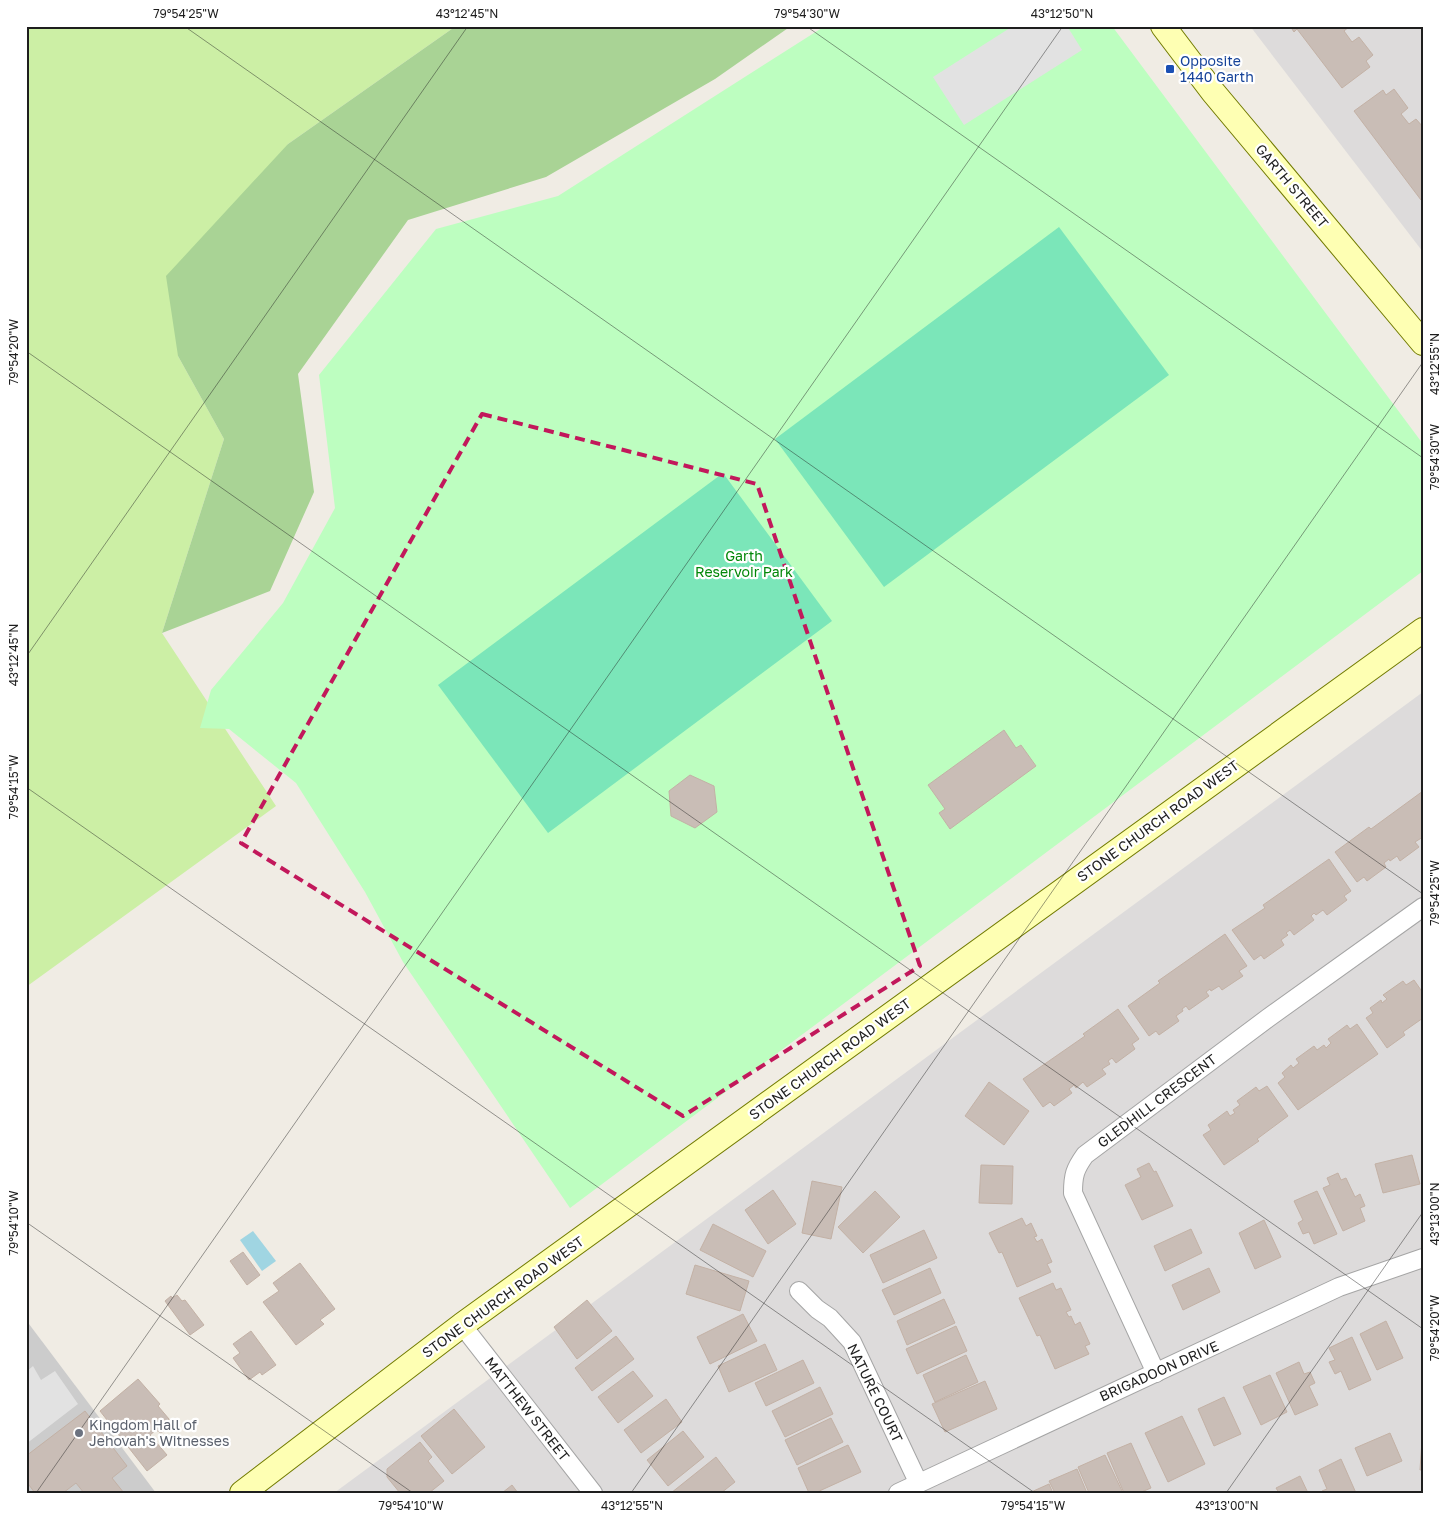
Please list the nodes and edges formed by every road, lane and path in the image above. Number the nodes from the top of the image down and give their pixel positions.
1 (1163, 26) edge
2 (1423, 343) edge
3 (1423, 630) edge
4 (1423, 907) edge
5 (1423, 1258) edge
6 (799, 1291) dead end
7 (462, 1325) junction
8 (1156, 1373) junction
9 (918, 1482) junction
10 (242, 1493) edge
11 (593, 1493) edge
12 (898, 1493) edge

1 - 2 main road, GARTH STREET
3 - 7 main road, STONE CHURCH ROAD WEST
4 - 8 street, GLEDHILL CRESCENT
5 - 8 street, BRIGADOON DRIVE
6 - 9 street, NATURE COURT
7 - 10 main road, STONE CHURCH ROAD WEST
7 - 11 street, MATTHEW STREET
8 - 9 street, BRIGADOON DRIVE
9 - 12 street, BRIGADOON DRIVE

